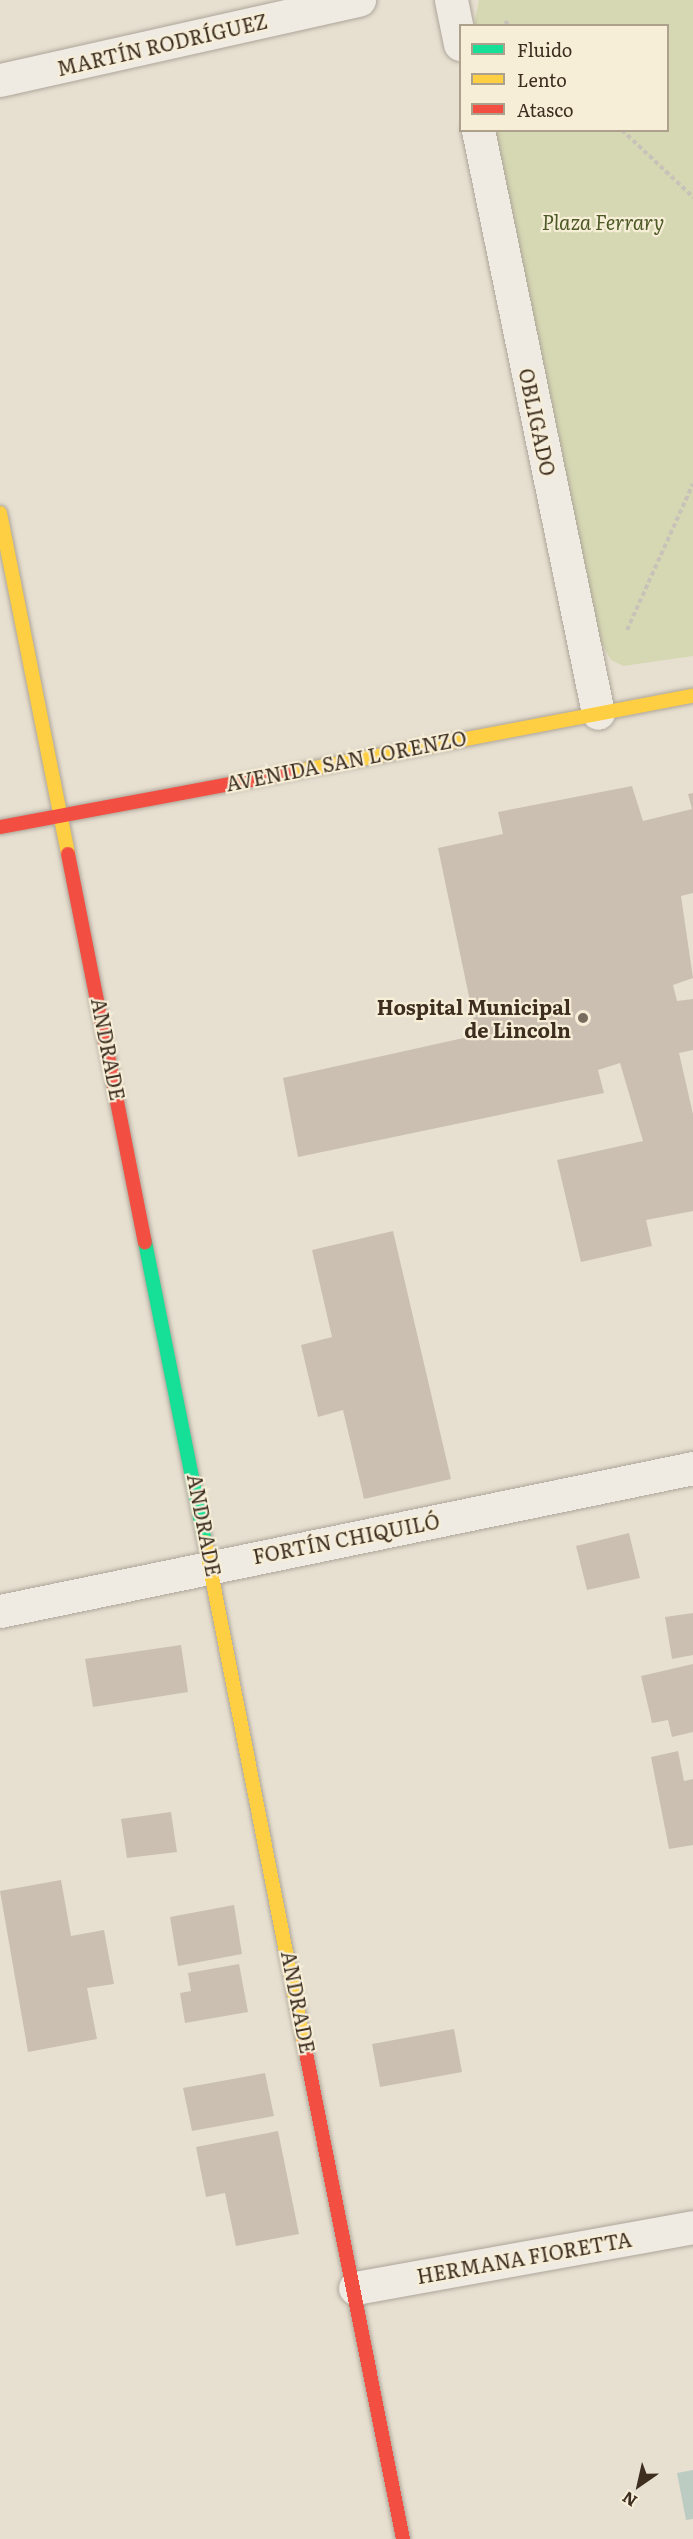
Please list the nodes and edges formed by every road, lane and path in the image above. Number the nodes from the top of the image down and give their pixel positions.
1 (359, 0) edge
2 (452, 0) edge
3 (505, 21) dead end
4 (508, 24) edge
5 (459, 38) edge
6 (0, 80) edge
7 (478, 132) edge
8 (624, 132) edge
9 (693, 197) edge
10 (693, 484) edge
11 (0, 513) edge
12 (627, 630) dead end
13 (693, 696) edge
14 (598, 713) junction
15 (62, 814) junction
16 (0, 827) edge
17 (693, 1468) edge
18 (213, 1565) junction
19 (0, 1611) edge
20 (693, 2227) edge
21 (355, 2288) junction
22 (403, 2539) edge

1 - 6 street, MARTÍN RODRÍGUEZ
2 - 5 street
3 - 4 path
7 - 14 street, OBLIGADO
8 - 9 path
10 - 12 path
11 - 15 street, ANDRADE
13 - 14 street, AVENIDA SAN LORENZO
14 - 15 street, AVENIDA SAN LORENZO
15 - 16 street, AVENIDA SAN LORENZO
15 - 18 street, ANDRADE
17 - 18 street, FORTÍN CHIQUILÓ
18 - 19 street, FORTÍN CHIQUILÓ
18 - 21 street, ANDRADE
20 - 21 street, HERMANA FIORETTA
21 - 22 street, ANDRADE

